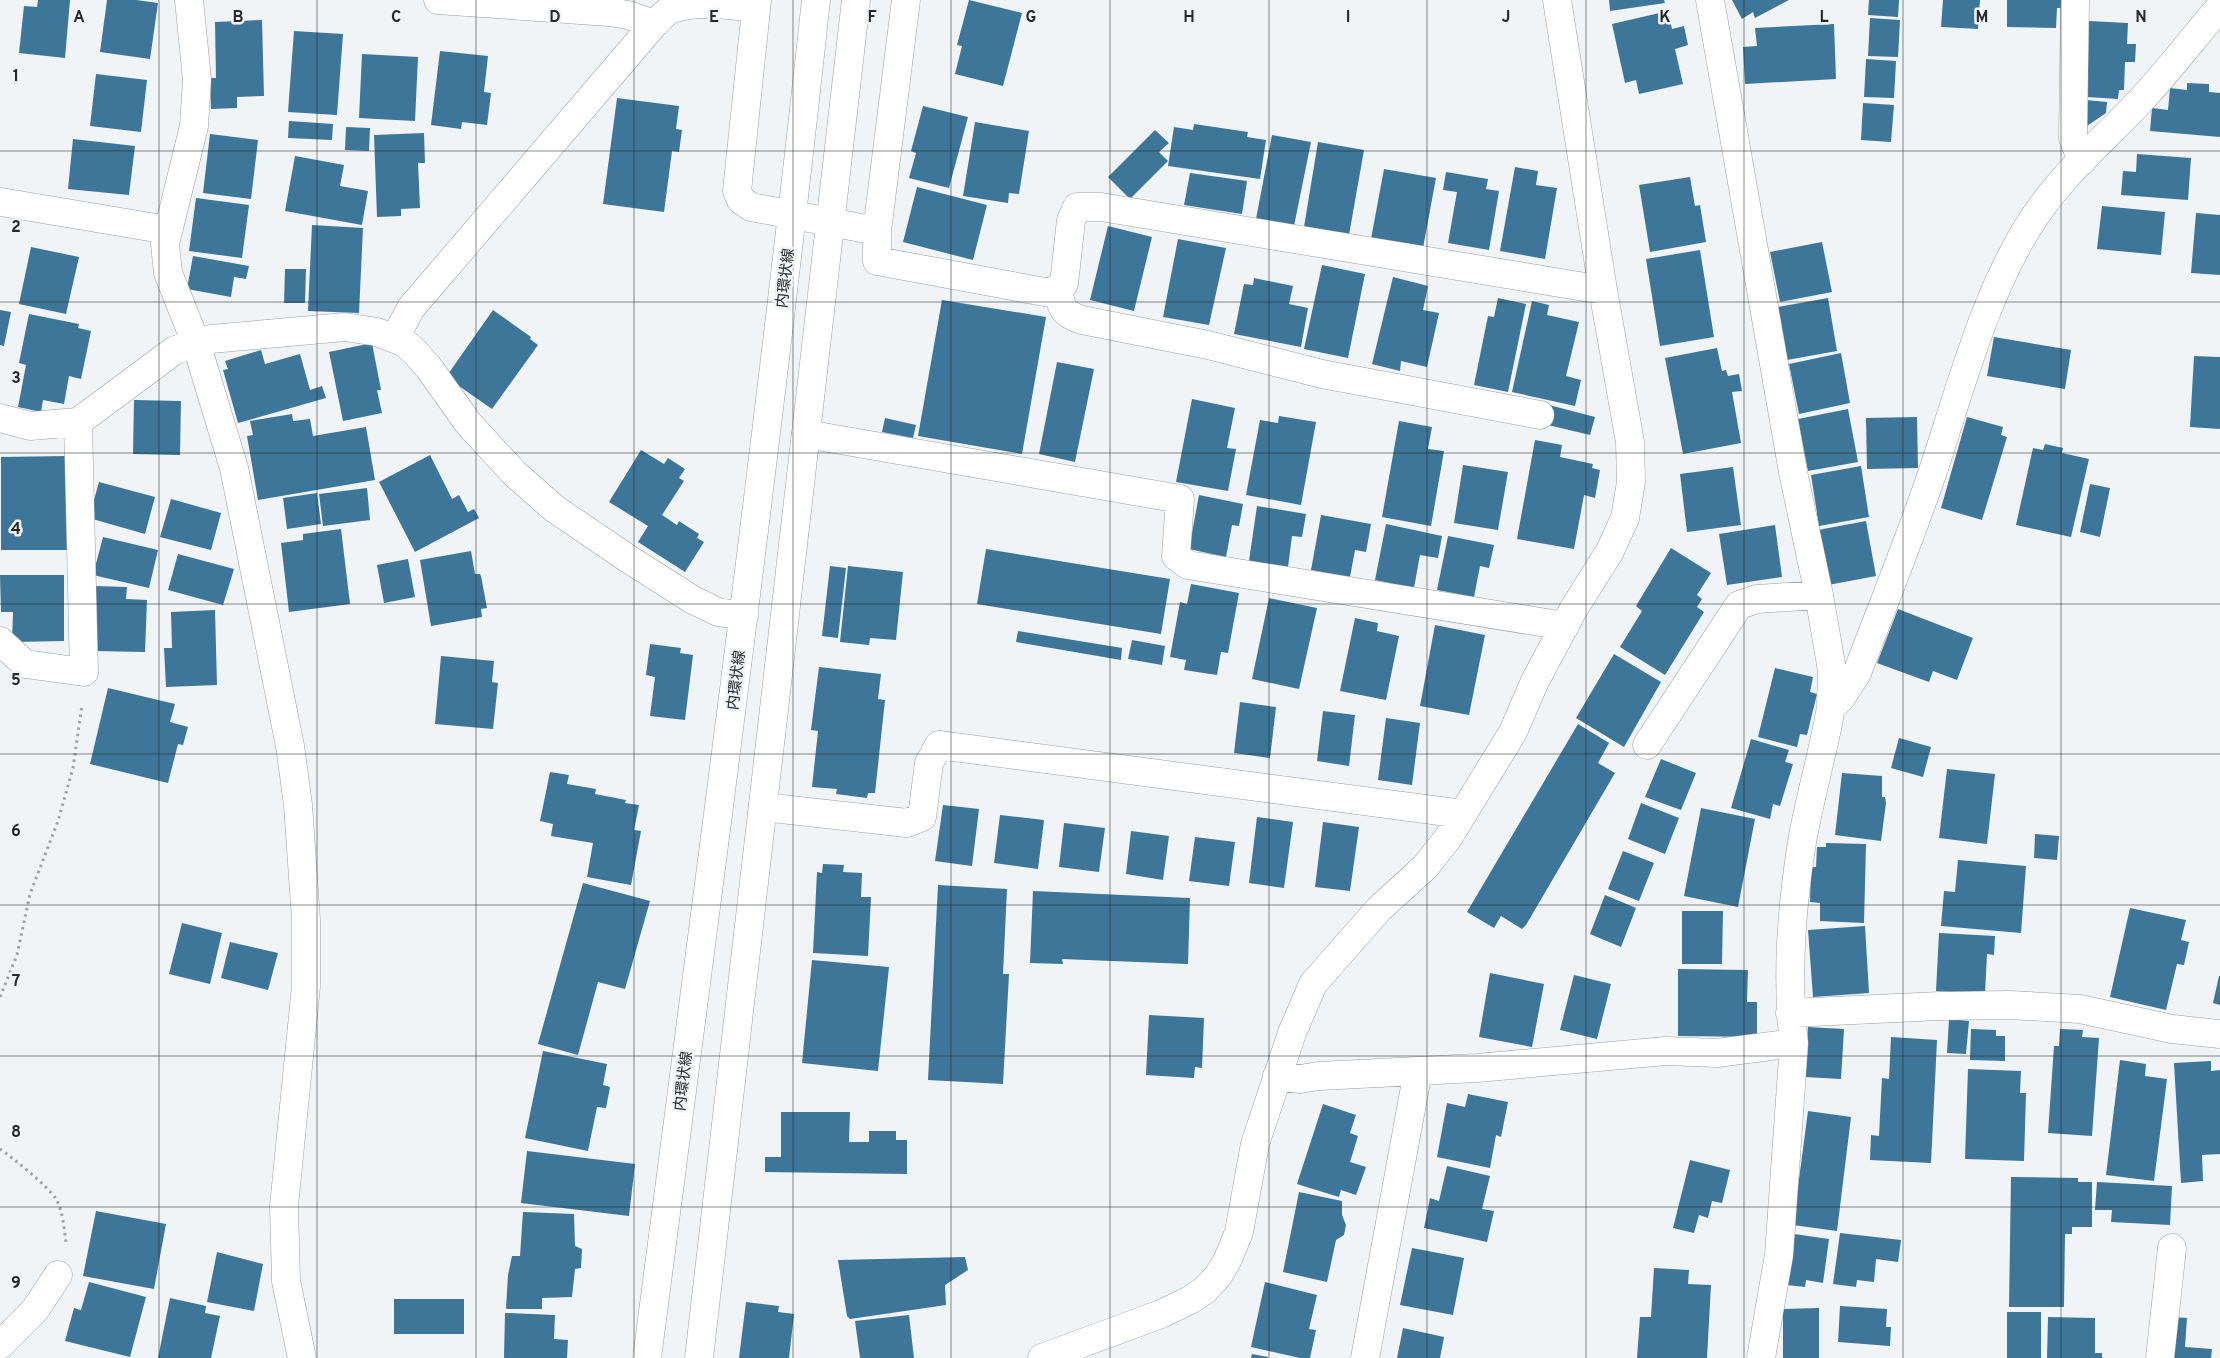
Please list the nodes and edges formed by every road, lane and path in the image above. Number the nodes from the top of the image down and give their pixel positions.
1 (189, 0) edge
2 (438, 0) edge
3 (816, 0) edge
4 (856, 0) edge
5 (906, 0) edge
6 (1558, 0) edge
7 (1710, 0) edge
8 (2075, 0) edge
9 (757, 4) edge
10 (2220, 7) edge
11 (654, 24) junction
12 (2082, 161) junction
13 (1, 202) dead end
14 (792, 216) junction
15 (831, 223) junction
16 (168, 230) junction
17 (877, 231) junction
18 (1058, 288) junction
19 (1603, 290) junction
20 (395, 338) junction
21 (196, 343) junction
22 (1540, 415) dead end
23 (0, 418) edge
24 (78, 422) junction
25 (806, 434) junction
26 (1819, 595) junction
27 (744, 616) junction
28 (1565, 626) junction
29 (0, 641) edge
30 (84, 672) junction
31 (1831, 707) junction
32 (1647, 745) dead end
33 (763, 807) junction
34 (1463, 814) junction
35 (0, 996) edge
36 (1790, 1013) junction
37 (2220, 1034) edge
38 (1794, 1043) junction
39 (1418, 1071) junction
40 (1277, 1076) junction
41 (0, 1149) edge
42 (2172, 1248) dead end
43 (58, 1276) joint
44 (0, 1345) edge
45 (302, 1358) edge
46 (647, 1358) edge
47 (699, 1358) edge
48 (1042, 1358) edge
49 (1365, 1358) edge
50 (1761, 1358) edge
51 (2160, 1358) edge

1 - 16 street
2 - 11 street
3 - 14 street, 内環状線
4 - 15 street
5 - 17 street
6 - 19 street
7 - 26 street
8 - 12 street
9 - 11 street
9 - 14 street
10 - 12 street
11 - 20 street
12 - 31 street
13 - 16 street
14 - 15 street
14 - 27 street, 内環状線
15 - 17 street
15 - 25 street
16 - 21 street
17 - 18 street
18 - 19 street
18 - 22 street
19 - 28 street
20 - 21 street
20 - 27 street
21 - 24 street
21 - 45 street
23 - 24 street
24 - 30 street
25 - 28 street
25 - 33 street
26 - 31 street
26 - 32 street
27 - 46 street, 内環状線
28 - 34 street
29 - 30 street
30 - 35 path
31 - 36 street
33 - 34 street
33 - 47 street
34 - 40 street
36 - 37 street
36 - 38 street
38 - 39 street
38 - 50 street
39 - 40 street
39 - 49 street
40 - 48 street
41 - 43 path
42 - 51 street
43 - 44 street

